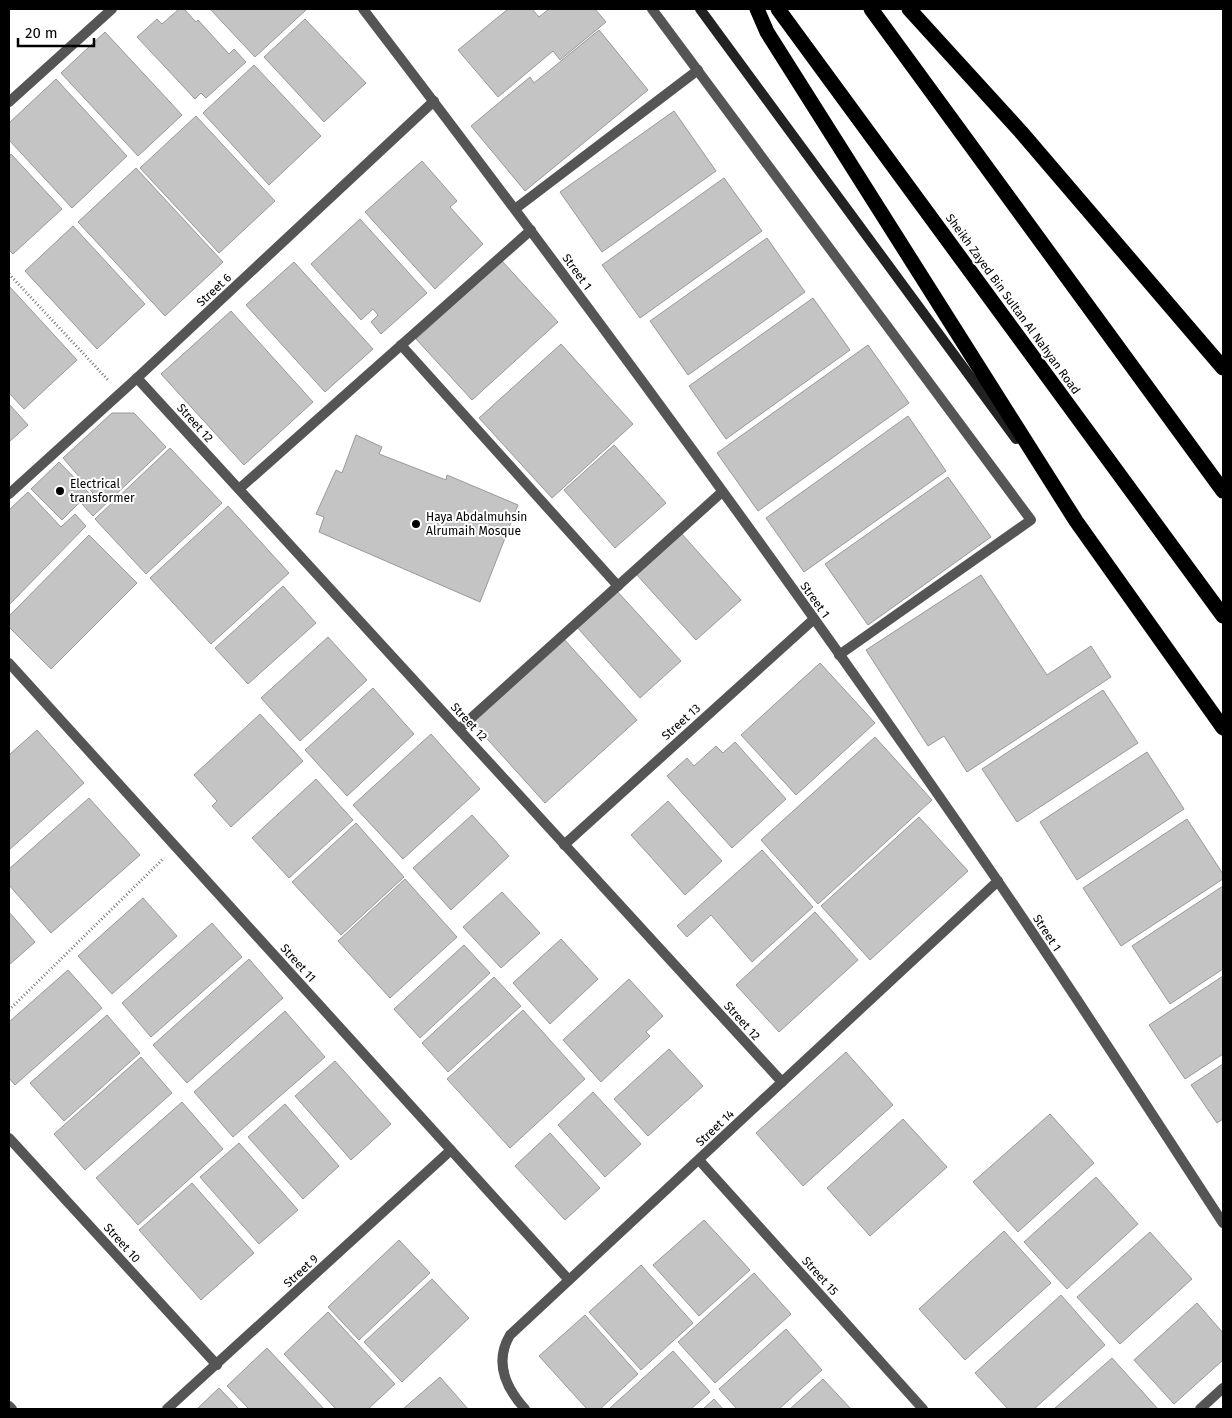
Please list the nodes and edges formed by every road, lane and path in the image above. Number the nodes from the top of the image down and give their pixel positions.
1 (112, 9) edge
2 (363, 9) edge
3 (652, 9) edge
4 (700, 9) edge
5 (757, 9) edge
6 (778, 9) edge
7 (871, 9) edge
8 (909, 9) edge
9 (698, 70) junction
10 (434, 101) junction
11 (9, 102) edge
12 (515, 209) junction
13 (531, 230) junction
14 (9, 274) edge
15 (401, 345) junction
16 (1223, 368) edge
17 (138, 378) junction
18 (120, 394) junction
19 (239, 489) junction
20 (1223, 491) edge
21 (722, 492) junction
22 (9, 494) edge
23 (1076, 520) junction
24 (618, 586) junction
25 (1223, 616) edge
26 (814, 619) junction
27 (839, 655) junction
28 (9, 663) edge
29 (1223, 728) edge
30 (458, 729) junction
31 (564, 845) junction
32 (175, 847) junction
33 (998, 881) junction
34 (9, 1010) edge
35 (782, 1082) junction
36 (9, 1138) edge
37 (452, 1150) junction
38 (699, 1160) junction
39 (1223, 1223) edge
40 (568, 1279) junction
41 (216, 1365) junction
42 (1223, 1388) edge
43 (9, 1406) edge
44 (12, 1409) edge
45 (167, 1409) edge
46 (525, 1409) edge
47 (922, 1409) edge
48 (1200, 1409) edge

1 - 11 street
2 - 10 street, Street 1
3 - 9 street
4 - 23 main road
5 - 23 highway
6 - 25 highway, Sheikh Zayed Bin Sultan Al Nahyan Road
7 - 20 highway
8 - 16 highway
9 - 12 street
9 - 27 street
10 - 12 street, Street 1
10 - 17 street, Street 6
12 - 13 street, Street 1
13 - 15 street
13 - 21 street, Street 1
14 - 18 path
15 - 19 street
15 - 24 street
17 - 18 street, Street 6
17 - 19 street, Street 12
18 - 22 street, Street 6
19 - 30 street, Street 12
21 - 24 street
21 - 26 street, Street 1
23 - 29 highway
24 - 30 street
26 - 27 street, Street 1
26 - 31 street, Street 13
27 - 33 street, Street 1
28 - 32 street, Street 11
30 - 31 street, Street 12
31 - 35 street, Street 12
32 - 34 path
32 - 37 street, Street 11
33 - 35 street, Street 14
33 - 39 street, Street 1
35 - 38 street, Street 14
36 - 41 street, Street 10
37 - 40 street, Street 11
37 - 41 street, Street 9
38 - 40 street, Street 14
38 - 47 street, Street 15
40 - 46 street, Street 14
41 - 45 street, Street 9
42 - 48 street
43 - 44 street

